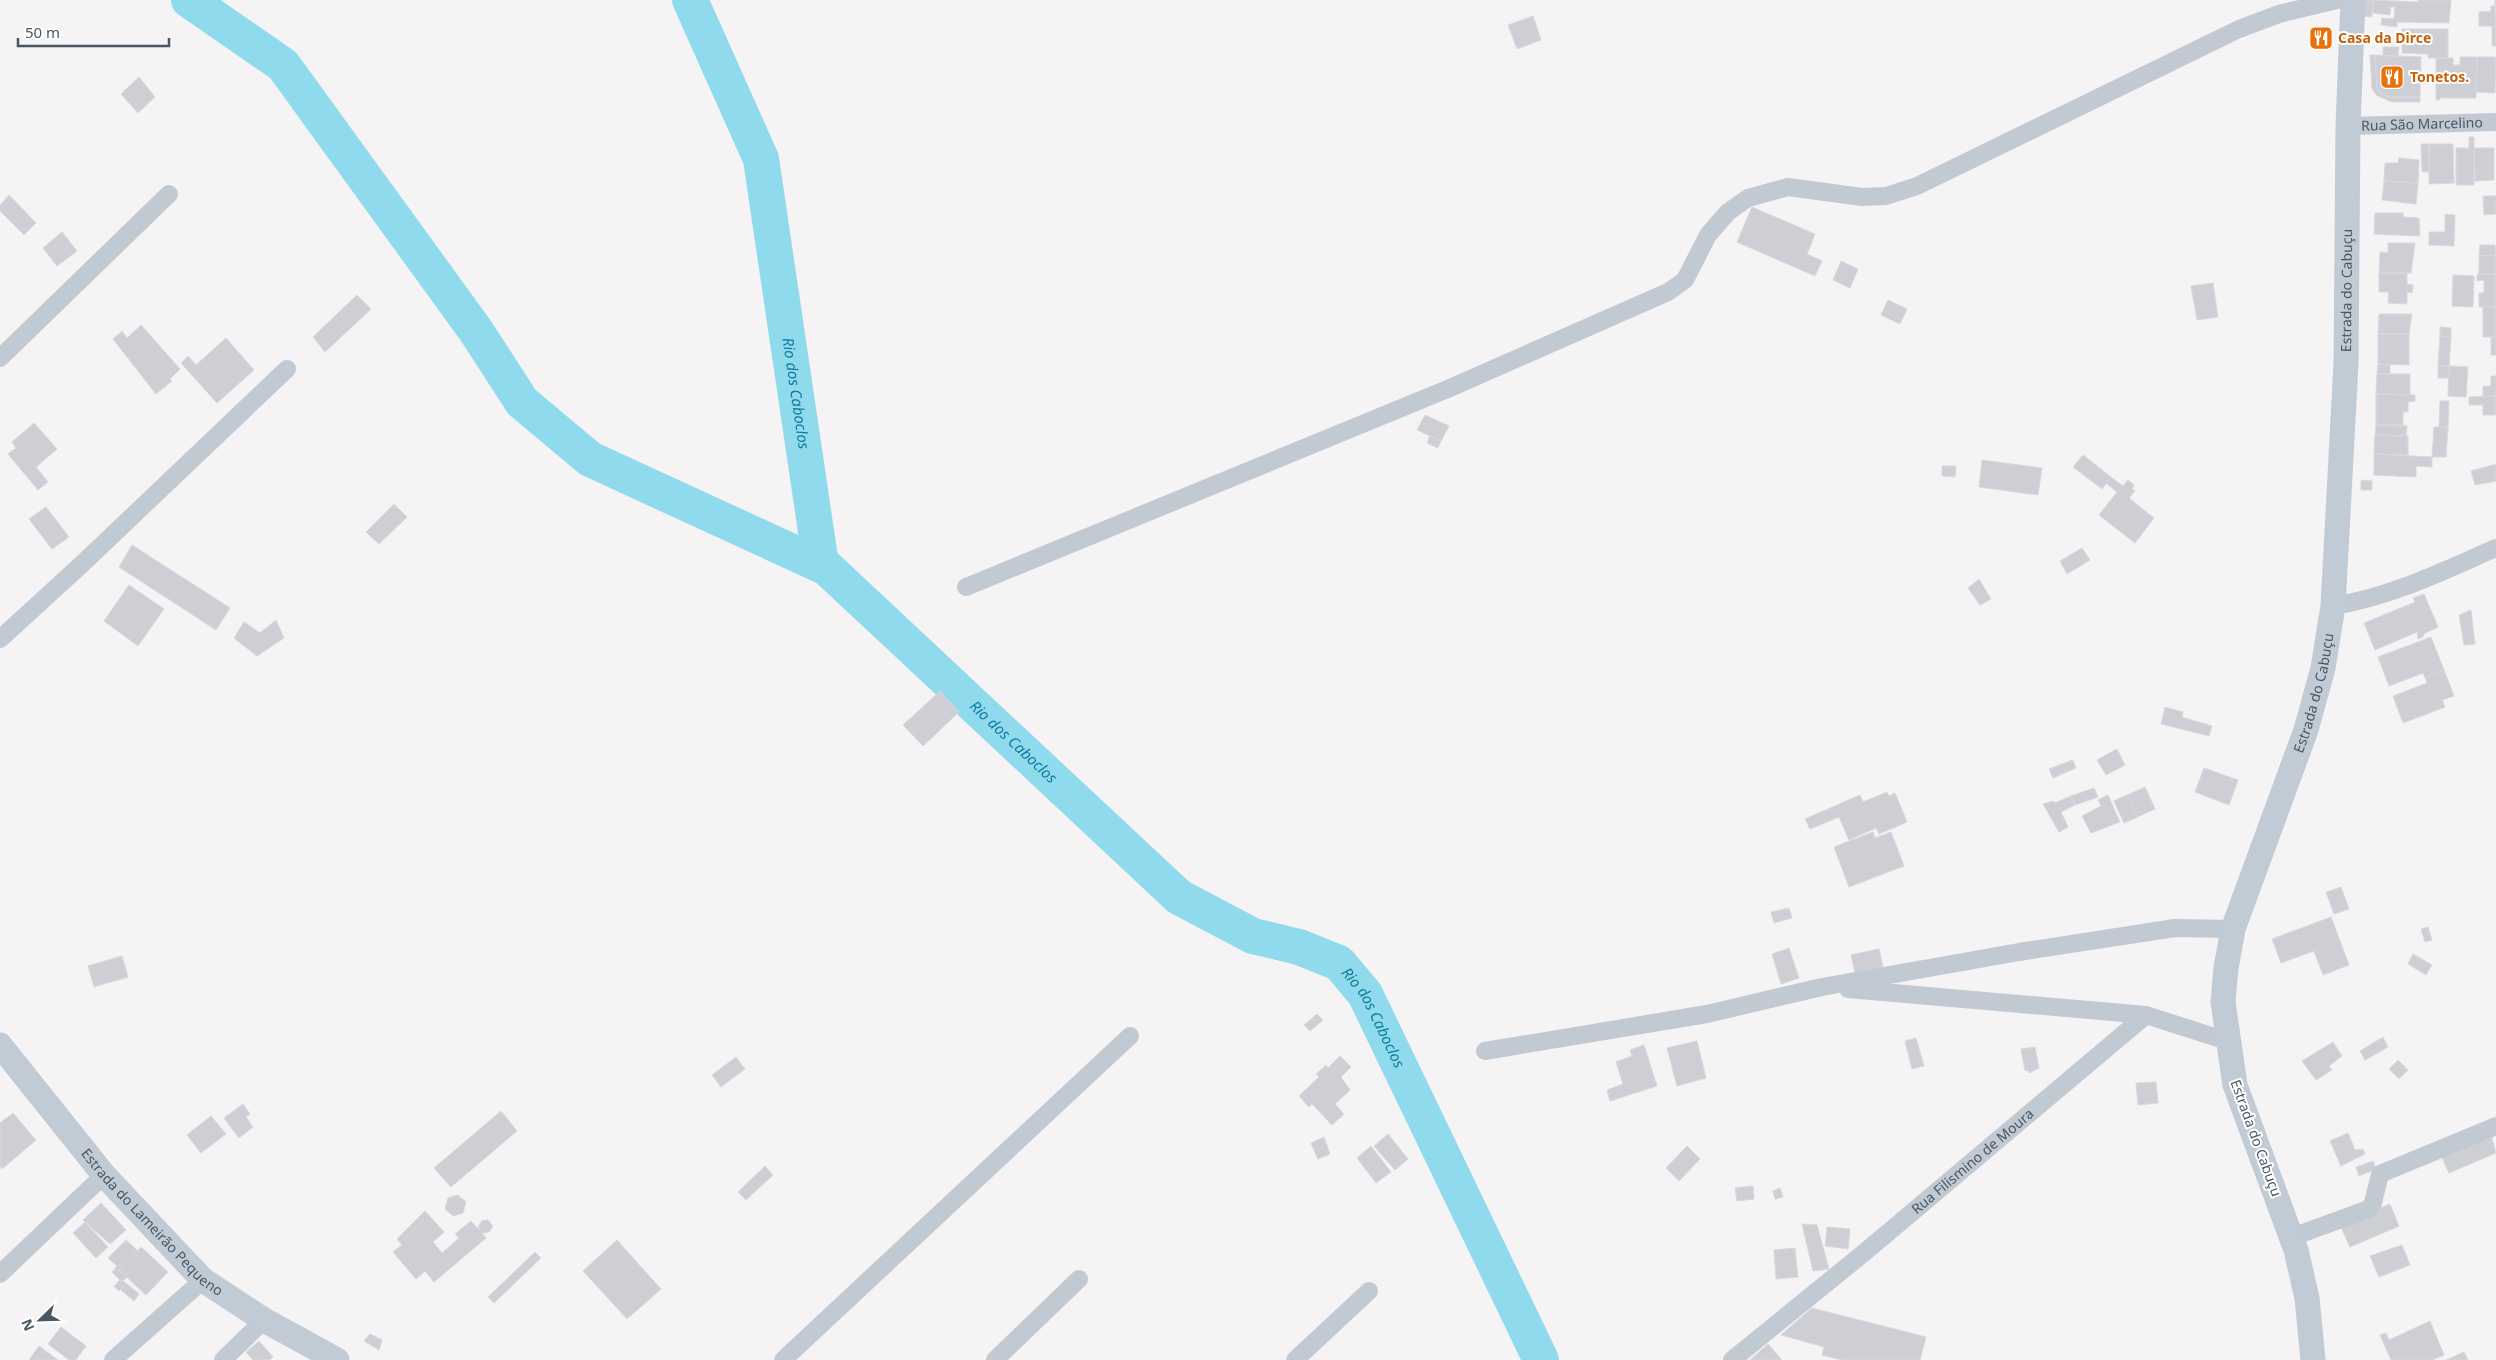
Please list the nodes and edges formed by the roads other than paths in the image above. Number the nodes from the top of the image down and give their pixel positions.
1 (2337, 0) edge
2 (2353, 0) edge
3 (2496, 122) edge
4 (2348, 126) junction
5 (169, 194) dead end
6 (0, 358) edge
7 (287, 369) dead end
8 (2496, 548) edge
9 (966, 587) dead end
10 (2333, 606) junction
11 (0, 639) edge
12 (2234, 928) junction
13 (1822, 988) junction
14 (2146, 1015) junction
15 (1130, 1036) dead end
16 (2227, 1041) junction
17 (1485, 1051) dead end
18 (4, 1057) edge
19 (2496, 1126) edge
20 (104, 1175) junction
21 (2292, 1237) junction
22 (0, 1274) edge
23 (1079, 1279) dead end
24 (203, 1280) junction
25 (1369, 1291) dead end
26 (264, 1320) junction
27 (113, 1360) edge
28 (222, 1360) edge
29 (337, 1360) edge
30 (783, 1360) edge
31 (995, 1360) edge
32 (1295, 1360) edge
33 (1732, 1360) edge
34 (2313, 1360) edge

1 - 9 street
2 - 4 street, Estrada do Cabuçu
3 - 4 street, Rua São Marcelino
4 - 10 street, Estrada do Cabuçu
5 - 6 street
7 - 11 street
8 - 10 street
10 - 12 street, Estrada do Cabuçu
12 - 13 street
12 - 16 street, Estrada do Cabuçu
13 - 14 street
13 - 17 street
14 - 16 street
14 - 33 street, Rua Filismino de Moura
15 - 30 street
16 - 21 street, Estrada do Cabuçu
18 - 20 street, Estrada do Lameirão Pequeno
19 - 21 street
20 - 22 street
20 - 24 street, Estrada do Lameirão Pequeno
21 - 34 street, Estrada do Cabuçu
23 - 31 street
24 - 26 street, Estrada do Lameirão Pequeno
24 - 27 street
25 - 32 street
26 - 28 street
26 - 29 street, Estrada do Lameirão Pequeno

